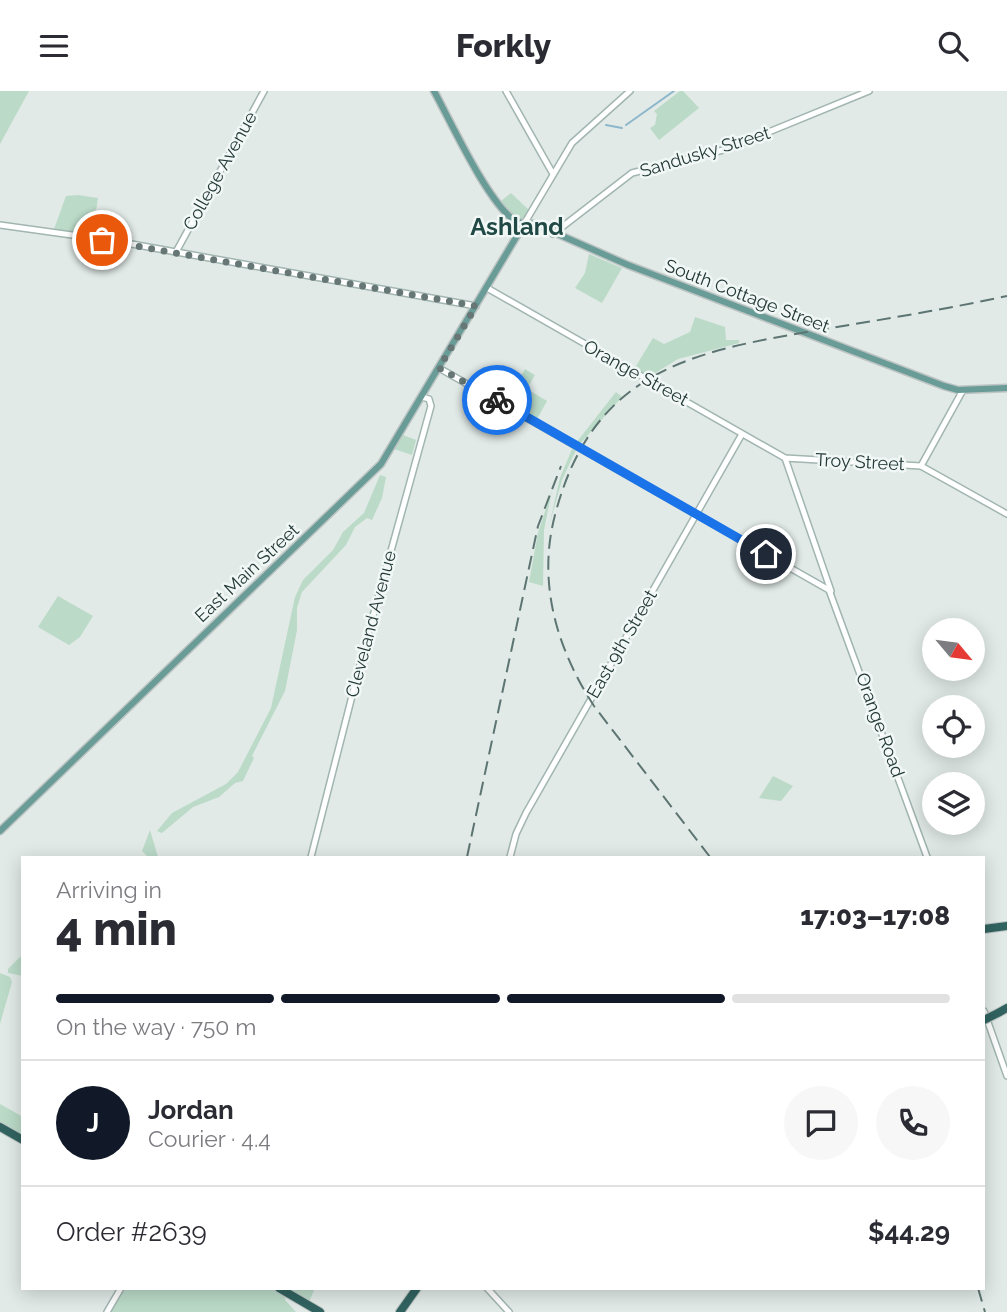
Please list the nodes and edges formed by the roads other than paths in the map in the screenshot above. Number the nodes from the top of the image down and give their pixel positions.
1 (264, 91) edge
2 (434, 91) edge
3 (506, 91) edge
4 (630, 91) edge
5 (869, 91) edge
6 (553, 174) junction
7 (524, 224) junction
8 (0, 225) edge
9 (553, 233) junction
10 (176, 252) junction
11 (487, 288) junction
12 (476, 306) junction
13 (439, 368) junction
14 (1007, 387) edge
15 (963, 390) junction
16 (422, 397) junction
17 (742, 434) junction
18 (785, 458) junction
19 (921, 466) junction
20 (696, 514) junction
21 (1007, 514) edge
22 (831, 591) junction
23 (0, 831) edge
24 (312, 856) edge
25 (510, 856) edge
26 (927, 856) edge
27 (1007, 926) edge
28 (985, 929) edge
29 (1007, 1008) edge
30 (985, 1014) edge
31 (985, 1020) edge
32 (1007, 1076) edge
33 (0, 1127) edge
34 (21, 1139) edge
35 (120, 1290) edge
36 (282, 1290) edge
37 (416, 1290) edge
38 (489, 1290) edge
39 (507, 1309) edge
40 (401, 1310) edge
41 (107, 1312) edge
42 (320, 1312) edge

1 - 10 main road, College Avenue
2 - 7 main road
3 - 6 main road
4 - 6 main road
5 - 9 main road, Sandusky Street
6 - 7 main road
7 - 9 main road, South Cottage Street
7 - 11 main road, East Main Street
8 - 10 main road
9 - 15 main road, South Cottage Street
10 - 12 main road
11 - 12 main road, East Main Street
11 - 17 main road, Orange Street
12 - 13 main road, East Main Street
13 - 16 main road, East Main Street
13 - 20 main road
14 - 15 main road, South Cottage Street
15 - 19 main road
16 - 23 main road, East Main Street
16 - 24 main road, Cleveland Avenue
17 - 18 main road, Orange Street
17 - 20 main road, East 9th Street
18 - 19 main road, Troy Street
18 - 22 main road, Orange Road
19 - 21 main road, Troy Street
20 - 22 main road
20 - 25 main road, East 9th Street
22 - 26 main road, Orange Road
27 - 28 highway
29 - 31 highway, bridge
30 - 32 main road
33 - 34 highway
35 - 41 main road
36 - 42 highway
37 - 40 highway
38 - 39 main road

